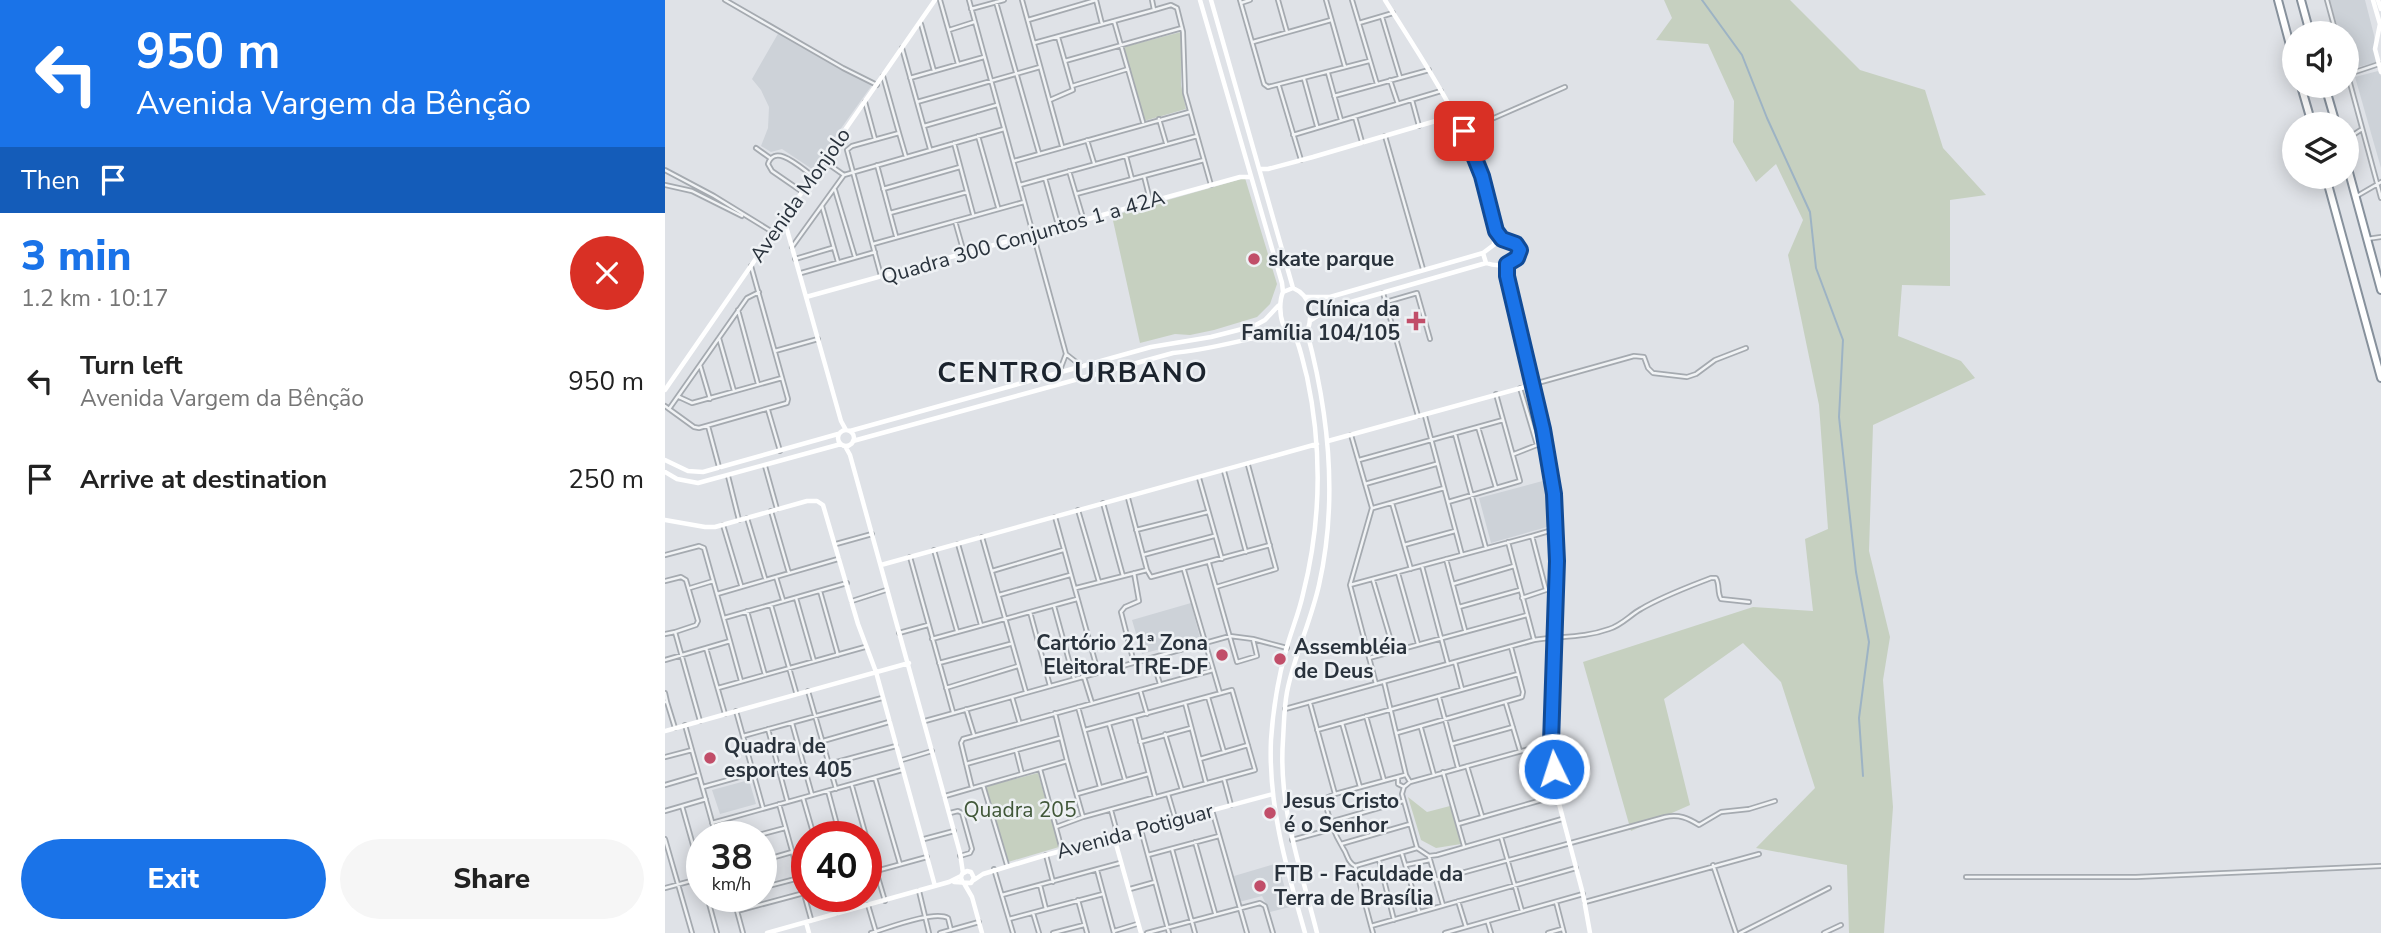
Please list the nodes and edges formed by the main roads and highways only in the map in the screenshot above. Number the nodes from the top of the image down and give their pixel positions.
1 (2278, 0) edge
2 (2301, 0) edge
3 (2284, 21) edge
4 (2307, 21) edge
5 (2329, 189) edge
6 (2354, 189) edge
7 (2380, 280) edge
8 (2381, 290) edge
9 (2381, 378) edge

1 - 3 highway
2 - 4 highway
5 - 9 highway
6 - 7 highway
7 - 8 highway

